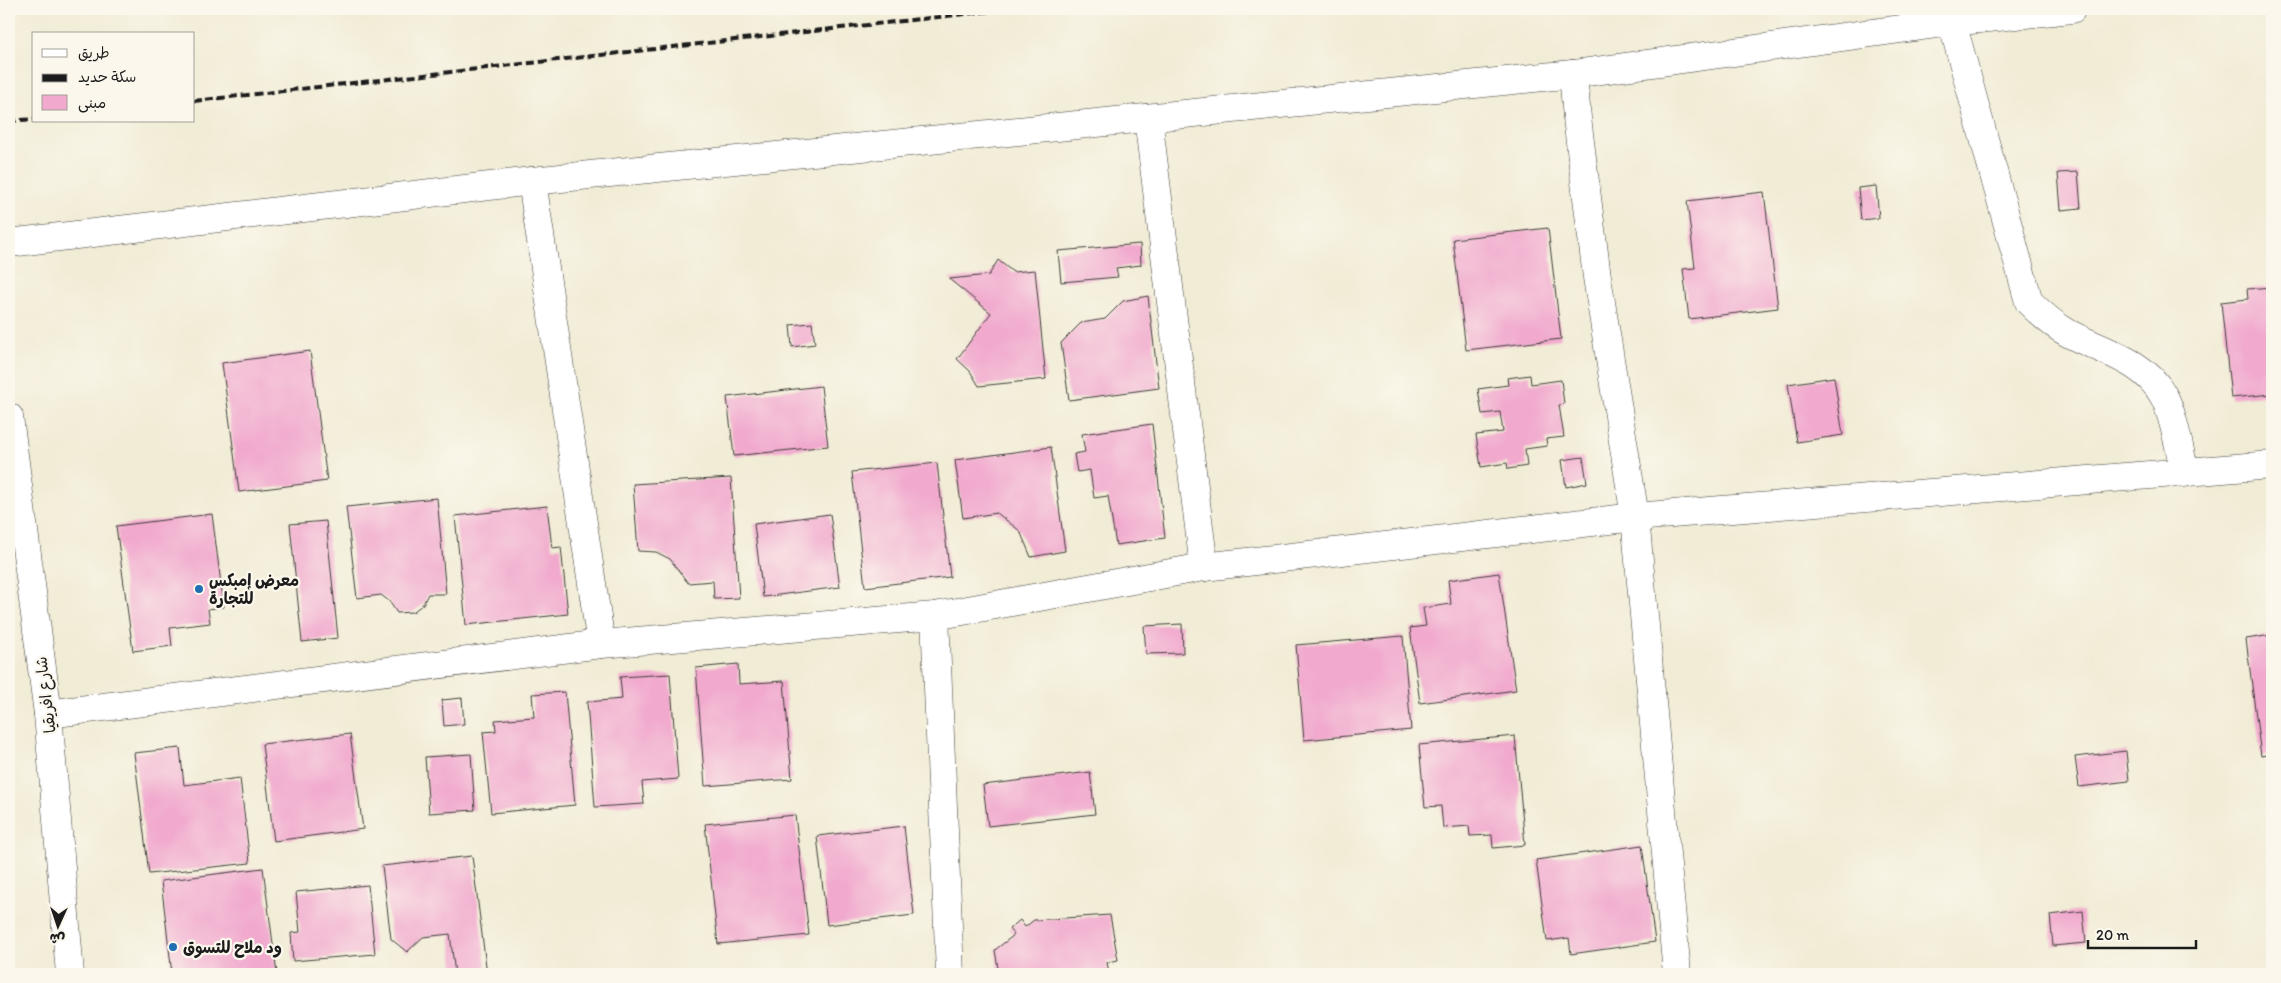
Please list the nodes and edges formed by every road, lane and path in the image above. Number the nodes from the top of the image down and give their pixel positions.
1 (2072, 9) edge
2 (1952, 22) junction
3 (1573, 74) junction
4 (1148, 118) junction
5 (532, 181) junction
6 (9, 243) edge
7 (9, 417) edge
8 (2272, 466) edge
9 (2186, 473) junction
10 (1635, 516) junction
11 (1204, 567) junction
12 (935, 616) junction
13 (601, 644) junction
14 (48, 714) junction
15 (70, 974) edge
16 (950, 974) edge
17 (1677, 974) edge

1 - 2 street
2 - 3 street
2 - 9 street
3 - 4 street
3 - 10 street
4 - 5 street
4 - 11 street
5 - 6 street
5 - 13 street
7 - 14 street, شارع افريقيا
8 - 9 street
9 - 10 street
10 - 11 street
10 - 17 street
11 - 12 street
12 - 13 street
12 - 16 street
13 - 14 street
14 - 15 street, شارع افريقيا

